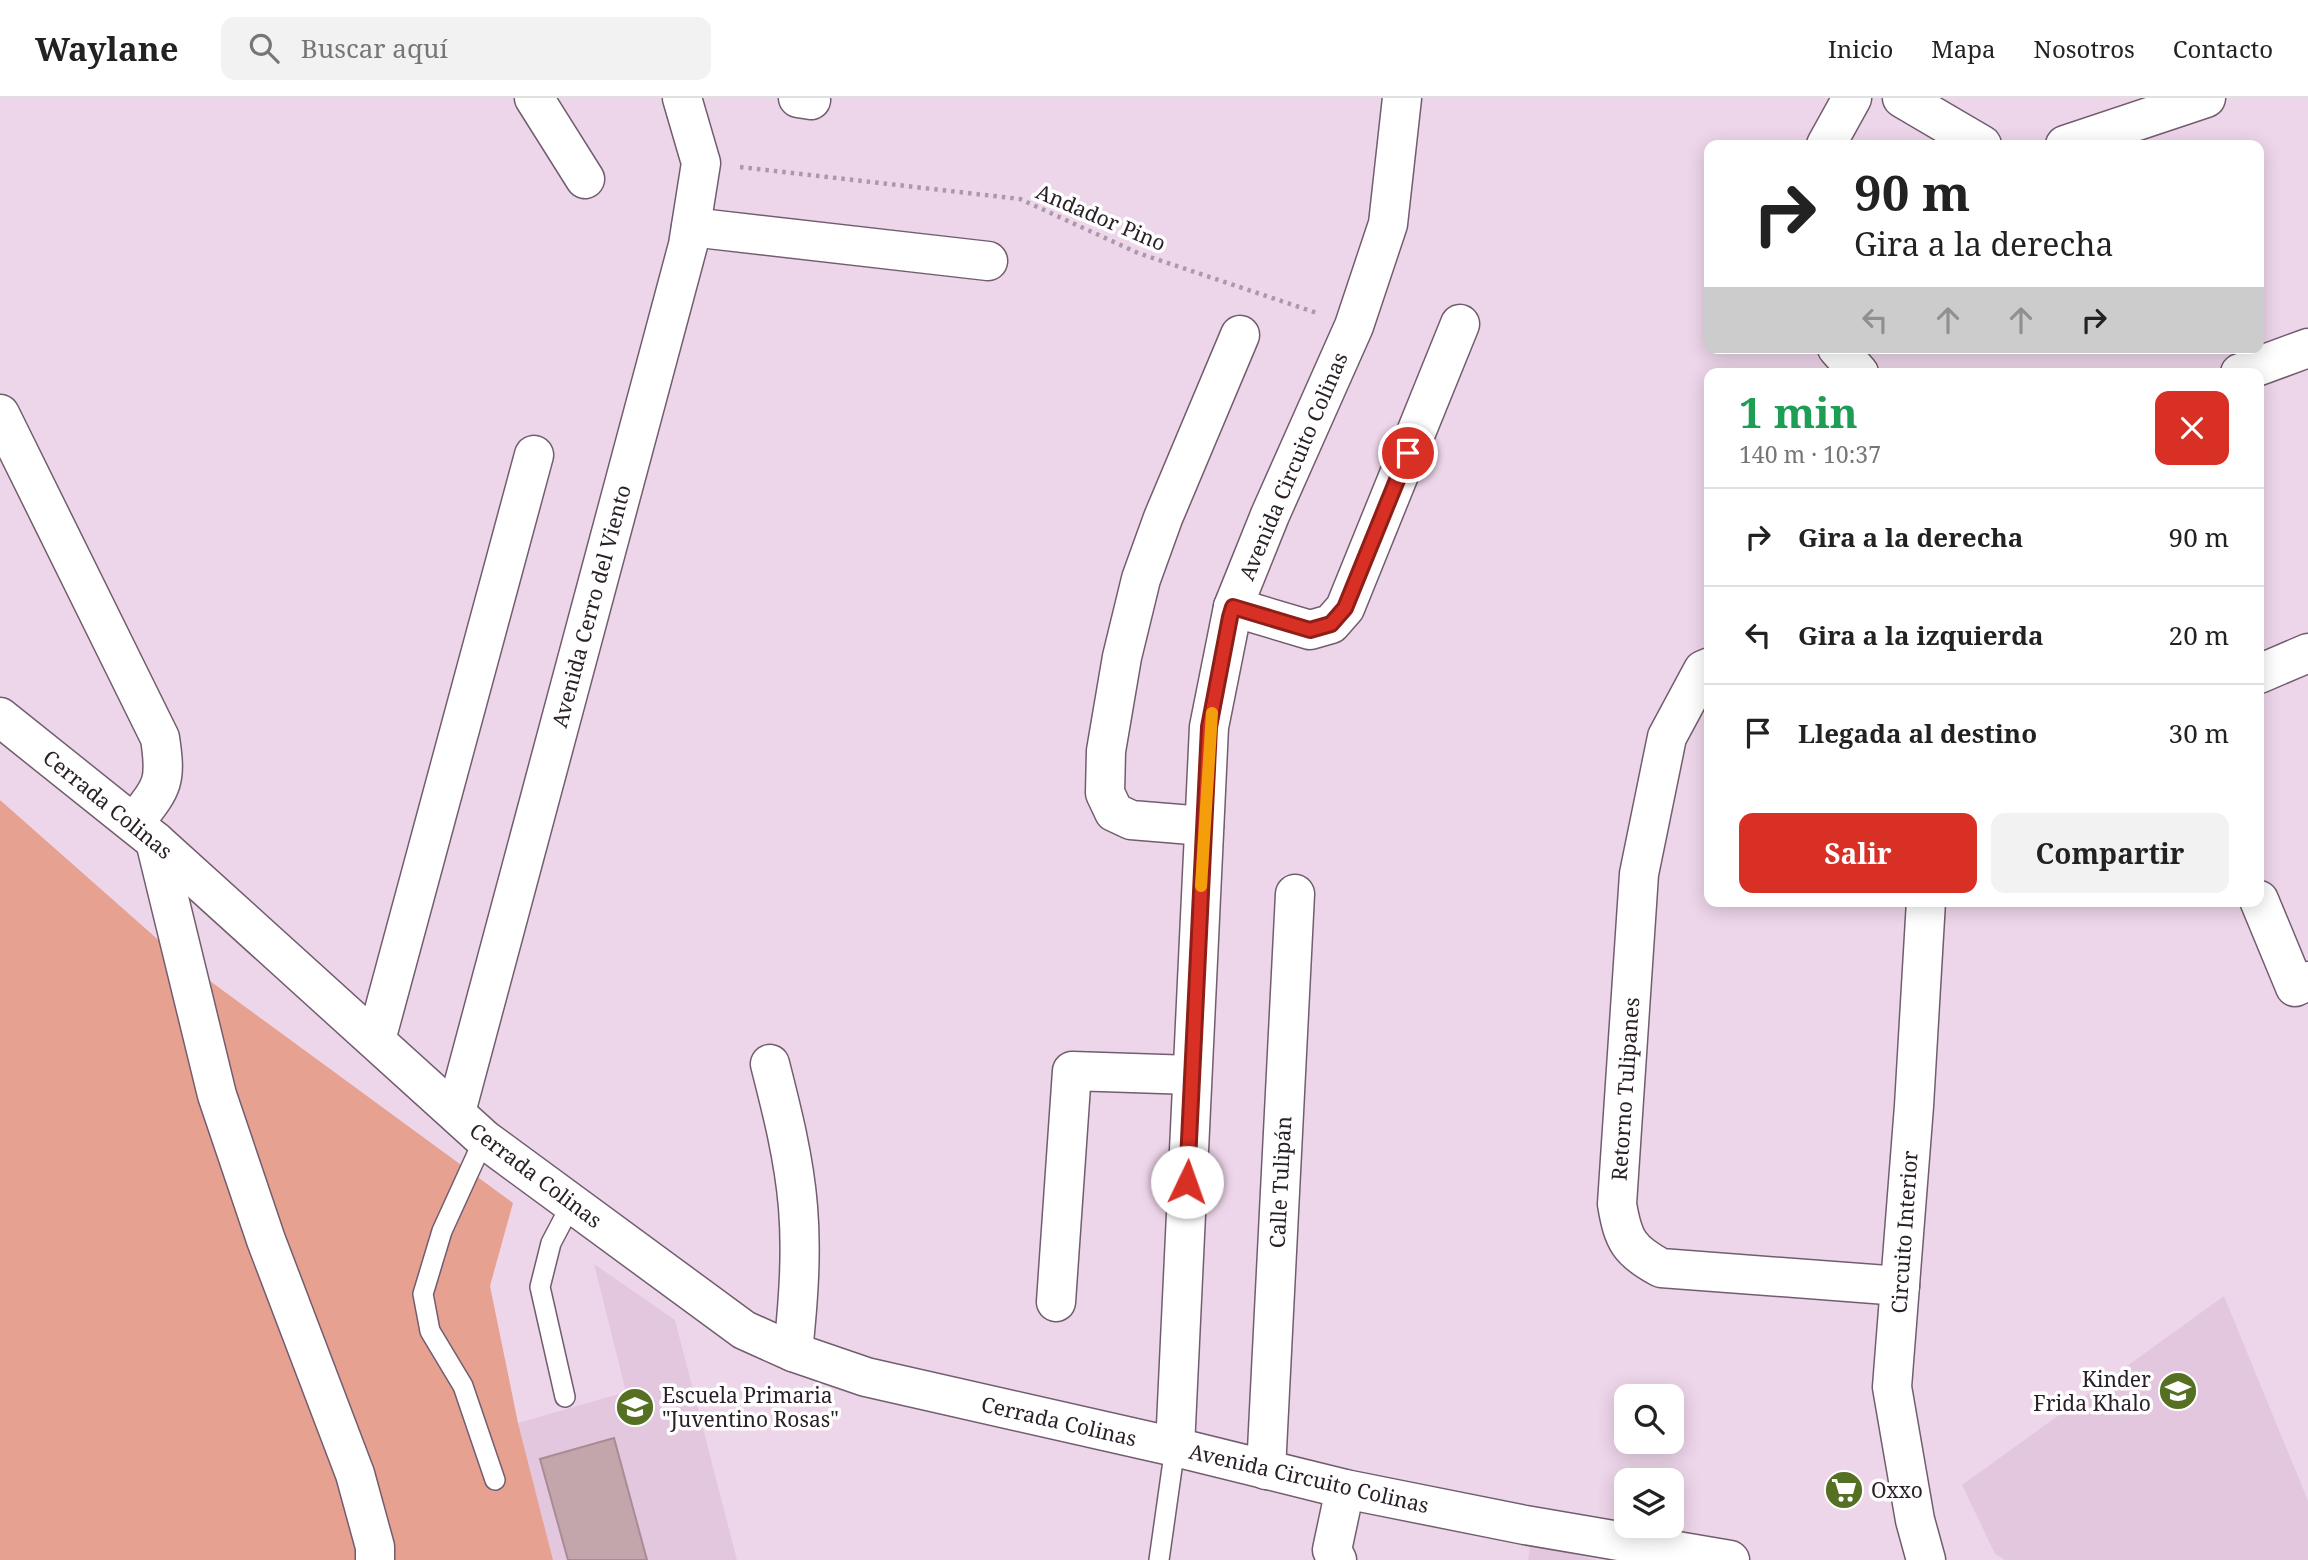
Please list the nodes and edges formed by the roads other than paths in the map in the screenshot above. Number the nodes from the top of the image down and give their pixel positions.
1 (534, 98) edge
2 (681, 98) edge
3 (1402, 98) edge
4 (1852, 98) edge
5 (1902, 98) edge
6 (2206, 98) edge
7 (1829, 140) edge
8 (1973, 140) edge
9 (2080, 140) edge
10 (585, 179) dead end
11 (691, 227) junction
12 (988, 261) dead end
13 (1460, 324) dead end
14 (1240, 335) dead end
15 (2308, 348) edge
16 (1842, 354) edge
17 (1855, 368) edge
18 (2253, 368) edge
19 (0, 414) edge
20 (534, 455) dead end
21 (1233, 607) junction
22 (2308, 653) edge
23 (1704, 670) edge
24 (2264, 672) edge
25 (0, 717) edge
26 (1204, 826) junction
27 (145, 832) junction
28 (1295, 894) dead end
29 (1926, 907) edge
30 (2262, 907) edge
31 (2308, 981) edge
32 (376, 1040) junction
33 (770, 1064) dead end
34 (1192, 1076) junction
35 (456, 1112) junction
36 (484, 1139) junction
37 (572, 1203) junction
38 (1900, 1286) junction
39 (1056, 1302) dead end
40 (793, 1352) junction
41 (565, 1397) dead end
42 (1175, 1447) junction
43 (1266, 1470) junction
44 (495, 1480) dead end
45 (1345, 1489) junction
46 (375, 1560) edge
47 (1159, 1560) edge
48 (1337, 1560) edge
49 (1730, 1560) edge
50 (1926, 1560) edge

1 - 10 street
2 - 11 street, Avenida Cerro del Viento
3 - 21 street, Avenida Circuito Colinas
4 - 7 street
5 - 8 street
6 - 9 street
11 - 12 street
11 - 35 street, Avenida Cerro del Viento
13 - 21 street
14 - 26 street
15 - 18 street
16 - 17 street
19 - 27 street
20 - 32 street
21 - 26 street, Avenida Circuito Colinas
22 - 24 street
23 - 38 street, Retorno Tulipanes
25 - 27 street, Cerrada Colinas
26 - 34 street, Avenida Circuito Colinas
27 - 32 street, Cerrada Colinas
27 - 46 street
28 - 43 street, Calle Tulipán
29 - 38 street, Circuito Interior
30 - 31 street
32 - 35 street, Cerrada Colinas
33 - 40 street
34 - 39 street
34 - 42 street, Avenida Circuito Colinas
35 - 36 street, Cerrada Colinas
36 - 37 street, Cerrada Colinas
36 - 44 lane
37 - 40 street, Cerrada Colinas
37 - 41 lane
38 - 50 street, Circuito Interior
40 - 42 street, Cerrada Colinas
42 - 43 street, Avenida Circuito Colinas
42 - 47 lane
43 - 45 street, Avenida Circuito Colinas
45 - 48 street
45 - 49 street, Avenida Circuito Colinas

